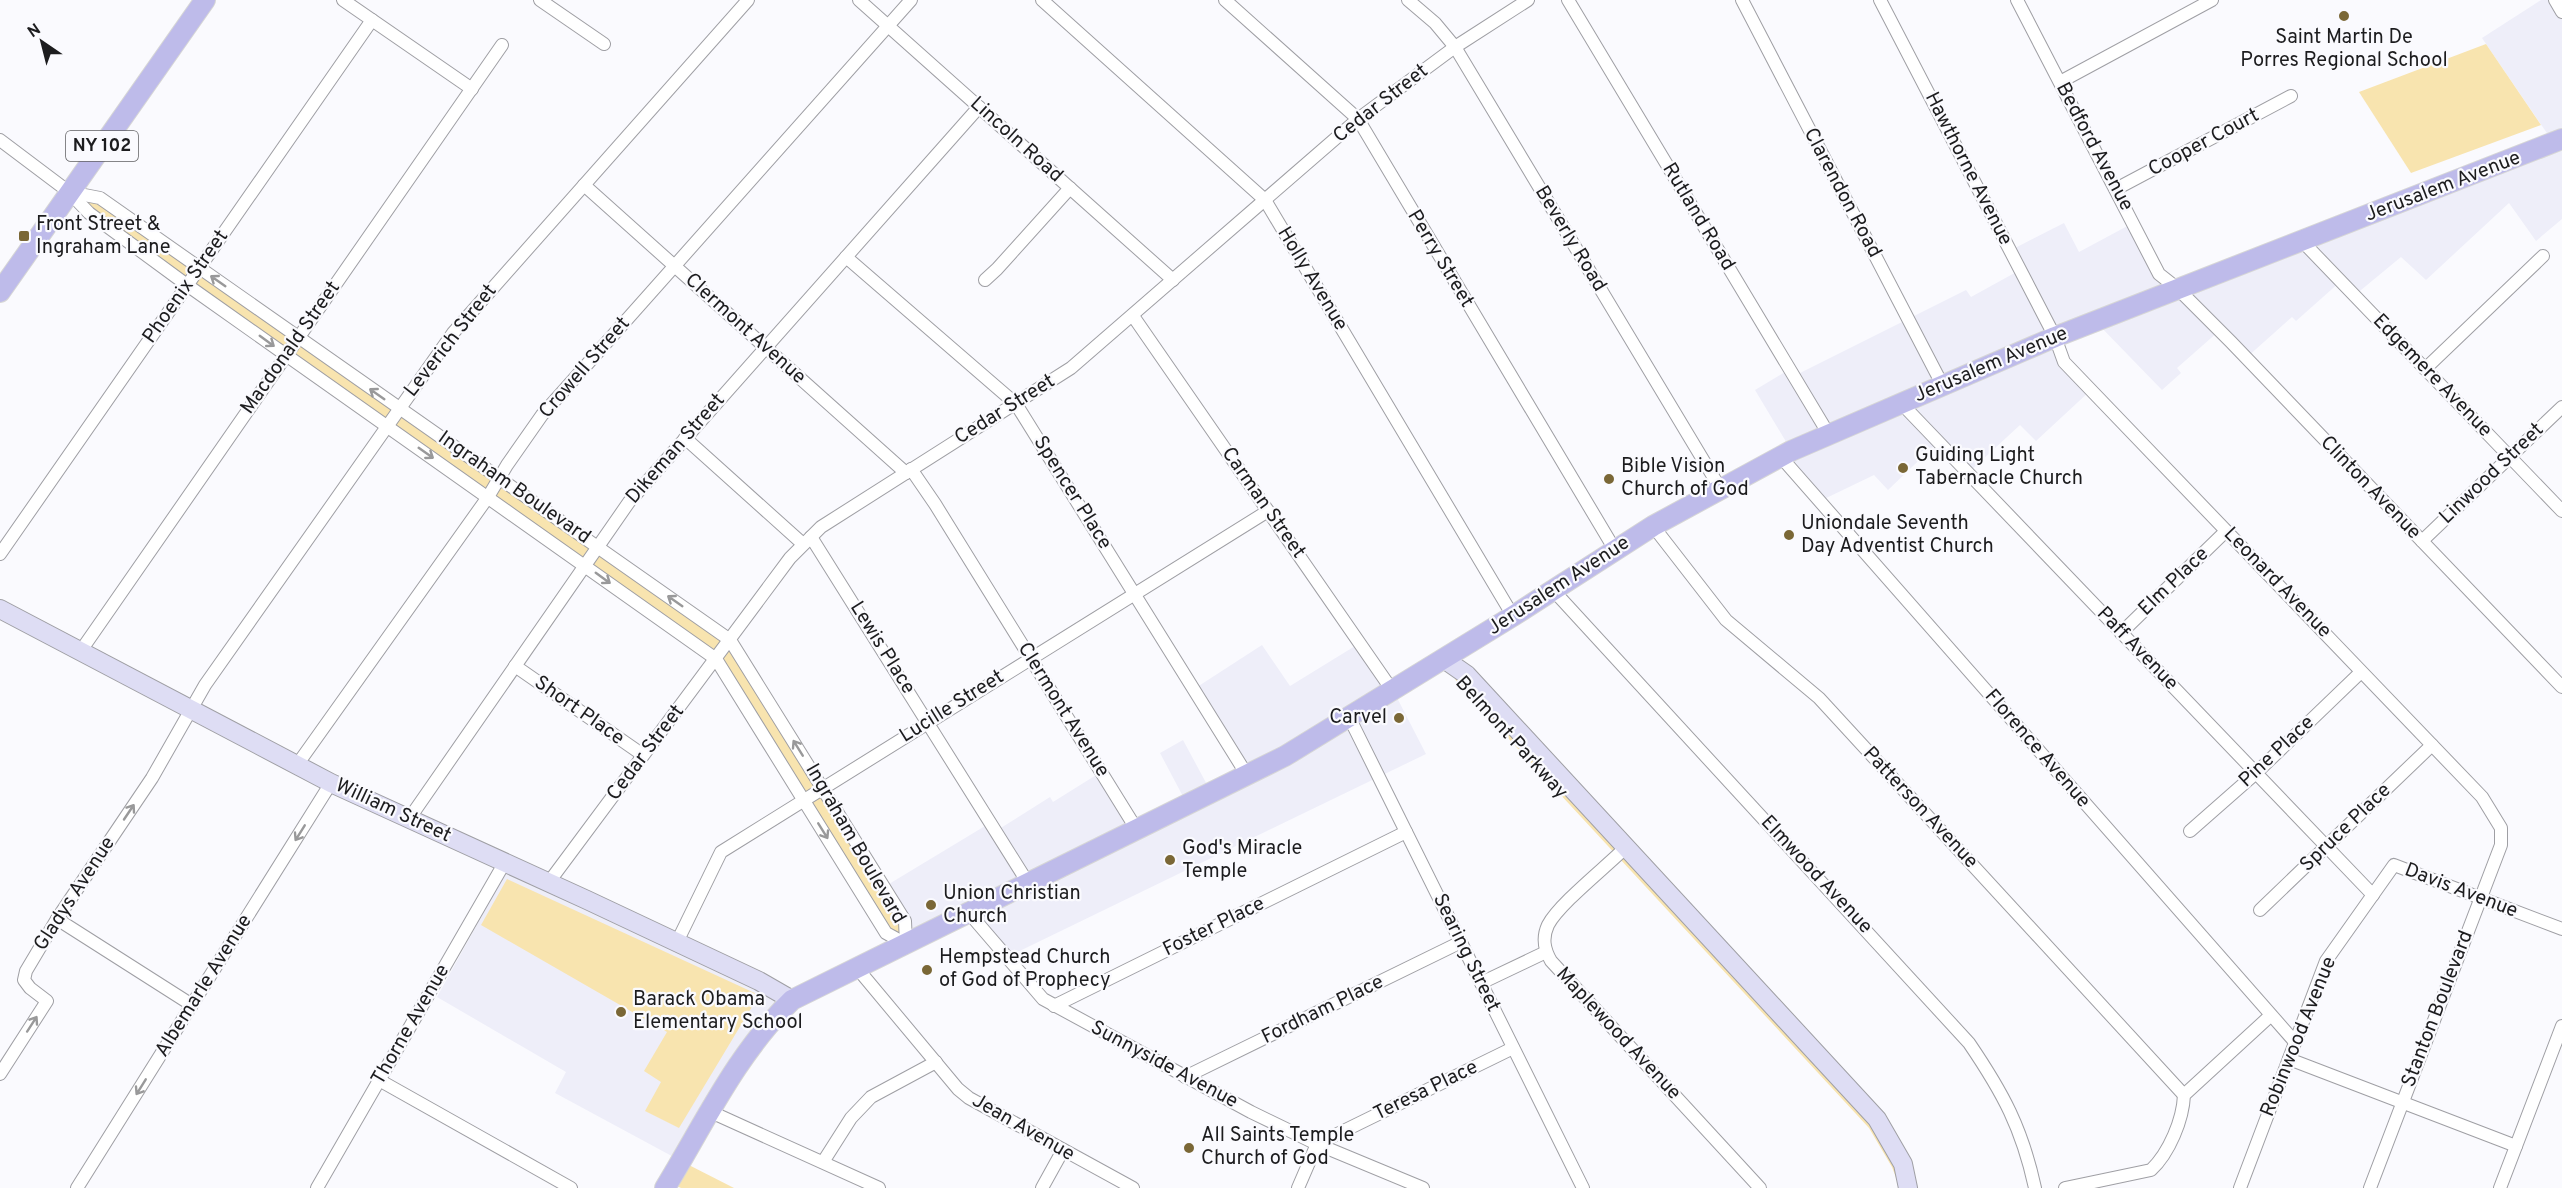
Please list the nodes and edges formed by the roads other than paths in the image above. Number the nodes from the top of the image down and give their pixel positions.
1 (205, 0) edge
2 (343, 0) edge
3 (540, 0) edge
4 (748, 0) edge
5 (859, 0) edge
6 (911, 0) edge
7 (1042, 0) edge
8 (1225, 0) edge
9 (1408, 0) edge
10 (1527, 0) edge
11 (1568, 0) edge
12 (1742, 0) edge
13 (1880, 0) edge
14 (2017, 0) edge
15 (2212, 0) edge
16 (2555, 0) edge
17 (2562, 12) edge
18 (372, 20) junction
19 (888, 26) junction
20 (604, 44) dead end
21 (502, 45) dead end
22 (1455, 47) junction
23 (2060, 82) junction
24 (472, 89) junction
25 (2291, 96) dead end
26 (979, 107) junction
27 (1358, 119) junction
28 (2562, 139) edge
29 (0, 140) edge
30 (584, 185) junction
31 (1070, 188) junction
32 (2116, 189) junction
33 (69, 192) junction
34 (1265, 200) junction
35 (2302, 241) junction
36 (2543, 256) dead end
37 (846, 257) junction
38 (674, 267) junction
39 (199, 268) junction
40 (985, 280) dead end
41 (1173, 280) junction
42 (187, 285) junction
43 (2178, 289) junction
44 (0, 292) edge
45 (1133, 316) junction
46 (2055, 337) junction
47 (298, 338) junction
48 (765, 347) junction
49 (286, 355) junction
50 (2425, 369) junction
51 (1943, 386) junction
52 (1901, 403) junction
53 (1016, 404) junction
54 (2562, 406) edge
55 (399, 409) junction
56 (387, 426) junction
57 (1828, 434) junction
58 (685, 438) junction
59 (1780, 456) junction
60 (2510, 457) junction
61 (909, 471) junction
62 (499, 478) junction
63 (1720, 488) junction
64 (488, 497) junction
65 (1268, 511) junction
66 (2562, 511) edge
67 (1653, 526) junction
68 (2226, 531) junction
69 (807, 541) junction
70 (2422, 541) junction
71 (598, 546) junction
72 (1615, 550) junction
73 (0, 554) edge
74 (585, 565) junction
75 (1553, 590) junction
76 (1134, 594) junction
77 (0, 609) edge
78 (1513, 616) junction
79 (2121, 633) junction
80 (730, 640) junction
81 (80, 652) junction
82 (1031, 658) junction
83 (716, 659) junction
84 (1444, 659) junction
85 (515, 666) junction
86 (2361, 672) junction
87 (2562, 687) edge
88 (1392, 690) junction
89 (192, 710) junction
90 (1349, 717) junction
91 (928, 722) junction
92 (2432, 745) junction
93 (643, 755) junction
94 (297, 765) junction
95 (2256, 773) junction
96 (1247, 775) junction
97 (331, 783) junction
98 (823, 788) junction
99 (804, 800) junction
100 (409, 819) junction
101 (2501, 828) joint
102 (1137, 830) junction
103 (2190, 831) dead end
104 (1406, 832) junction
105 (2327, 847) junction
106 (1621, 852) junction
107 (505, 862) junction
108 (549, 882) junction
109 (1028, 884) junction
110 (2373, 895) junction
111 (2481, 898) junction
112 (2260, 910) dead end
113 (969, 913) junction
114 (57, 920) junction
115 (2562, 929) edge
116 (677, 942) junction
117 (1461, 942) junction
118 (906, 944) junction
119 (1546, 952) junction
120 (857, 968) junction
121 (1481, 983) junction
122 (792, 1000) junction
123 (192, 1005) junction
124 (1054, 1006) junction
125 (2270, 1016) junction
126 (2562, 1026) edge
127 (2295, 1042) junction
128 (1513, 1048) junction
129 (2289, 1059) junction
130 (936, 1062) junction
131 (0, 1074) edge
132 (1185, 1077) junction
133 (379, 1080) junction
134 (1833, 1082) junction
135 (2184, 1095) junction
136 (2402, 1103) junction
137 (711, 1112) junction
138 (1317, 1144) junction
139 (2516, 1146) junction
140 (1063, 1150) junction
141 (823, 1162) junction
142 (77, 1188) edge
143 (317, 1188) edge
144 (571, 1188) edge
145 (664, 1188) edge
146 (879, 1188) edge
147 (1042, 1188) edge
148 (1133, 1188) edge
149 (1298, 1188) edge
150 (1423, 1188) edge
151 (1583, 1188) edge
152 (1760, 1188) edge
153 (1900, 1188) edge
154 (1908, 1188) edge
155 (2035, 1188) edge
156 (2064, 1188) edge
157 (2240, 1188) edge
158 (2370, 1188) edge
159 (2500, 1188) edge

1 - 33 main road, NY 102
2 - 18 street
3 - 20 street
4 - 30 street, Leverich Street
5 - 19 street, Lincoln Road
6 - 19 street, Crowell Street
7 - 34 street, Holly Avenue
8 - 27 street, Perry Street
9 - 22 street, Beverly Road
10 - 22 street, Cedar Street
11 - 57 street, Rutland Road
12 - 51 street, Clarendon Road
13 - 46 street, Hawthorne Avenue
14 - 23 street, Bedford Avenue
15 - 23 street
16 - 17 street
18 - 24 street
18 - 39 street, Phoenix Street
19 - 26 street, Lincoln Road
19 - 38 street, Crowell Street
21 - 24 street, Macdonald Street
22 - 27 street, Cedar Street
22 - 63 street, Beverly Road
23 - 32 street, Bedford Avenue
24 - 47 street, Macdonald Street
25 - 32 street, Cooper Court
26 - 31 street, Lincoln Road
26 - 37 street, Dikeman Street
27 - 34 street, Cedar Street
27 - 72 street, Perry Street
28 - 35 main road, Jerusalem Avenue
29 - 33 street
30 - 38 street, Clermont Avenue
30 - 55 street, Leverich Street
31 - 40 street
31 - 41 street, Lincoln Road
32 - 43 street, Bedford Avenue
33 - 39 street, Ingraham Boulevard
33 - 42 street, Ingraham Boulevard
33 - 44 main road, NY 102
34 - 41 street, Cedar Street
34 - 78 street, Holly Avenue
35 - 43 main road, Jerusalem Avenue
35 - 50 street, Edgemere Avenue
36 - 50 street
37 - 48 street, Dikeman Street
37 - 53 street, Spencer Place
38 - 48 street, Clermont Avenue
38 - 62 street, Crowell Street
39 - 42 street, Phoenix Street
47 -> 39 street, Ingraham Boulevard
41 - 45 street, Cedar Street
42 -> 49 street, Ingraham Boulevard
42 - 73 street, Phoenix Street
43 - 46 main road, Jerusalem Avenue
43 - 70 street, Clinton Avenue
45 - 53 street, Cedar Street
45 - 65 street, Carman Street
46 - 51 main road, Jerusalem Avenue
46 - 68 street, Leonard Avenue
47 - 49 street, Macdonald Street
55 -> 47 street, Ingraham Boulevard
48 - 58 street, Dikeman Street
48 - 61 street, Clermont Avenue
49 - 56 street, Ingraham Boulevard
49 - 81 street, Macdonald Street
50 - 60 street, Edgemere Avenue
51 - 52 main road, Jerusalem Avenue
52 - 57 main road, Jerusalem Avenue
52 - 79 street, Paff Avenue
53 - 61 street, Cedar Street
53 - 76 street, Spencer Place
54 - 60 street, Linwood Street
55 - 56 street, Leverich Street
55 - 62 street, Ingraham Boulevard
56 -> 64 street, Ingraham Boulevard
56 - 89 street, Leverich Street
57 - 59 main road, Jerusalem Avenue
58 - 69 street, Lewis Place
58 - 71 street, Dikeman Street
59 - 63 main road, Jerusalem Avenue
59 - 125 street, Florence Avenue
60 - 66 street, Edgemere Avenue
60 - 70 street, Linwood Street
61 - 69 street, Cedar Street
61 - 82 street, Clermont Avenue
62 - 64 street, Crowell Street
62 - 71 street, Ingraham Boulevard
63 - 67 main road, Jerusalem Avenue
64 - 74 street, Ingraham Boulevard
64 - 94 street, Crowell Street
65 - 76 street, Lucille Street
65 - 88 street, Carman Street
67 - 72 main road, Jerusalem Avenue
67 - 135 street, Patterson Avenue
68 - 79 street, Elm Place
68 - 86 street, Leonard Avenue
69 - 80 street, Cedar Street
69 - 91 street, Lewis Place
70 - 87 street, Clinton Avenue
71 - 74 street, Dikeman Street
80 -> 71 street, Ingraham Boulevard
72 - 75 main road, Jerusalem Avenue
74 -> 83 street, Ingraham Boulevard
74 - 85 street, Dikeman Street
75 - 78 main road, Jerusalem Avenue
75 - 155 street, Elmwood Avenue
76 - 82 street, Lucille Street
76 - 96 street, Spencer Place
77 - 81 street, William Street
78 - 84 main road, Jerusalem Avenue
79 - 95 street, Paff Avenue
80 - 83 street, Cedar Street
98 -> 80 street, Ingraham Boulevard
81 - 89 street, William Street
82 - 91 street, Lucille Street
82 - 102 street, Clermont Avenue
83 - 93 street, Cedar Street
83 - 99 street, Ingraham Boulevard
84 - 88 main road, Jerusalem Avenue
84 - 106 street, Belmont Parkway
85 - 93 street, Short Place
85 - 100 street, Dikeman Street
86 - 92 street, Leonard Avenue
86 - 95 street, Pine Place
88 - 90 main road, Jerusalem Avenue
89 - 94 street, William Street
114 -> 89 street, Gladys Avenue
90 - 96 main road, Jerusalem Avenue
90 - 104 street, Searing Street
91 - 98 street, Lucille Street
91 - 109 street, Lewis Place
92 - 101 street, Leonard Avenue
92 - 105 street, Spruce Place
93 - 108 street, Cedar Street
94 - 97 street, William Street
95 - 103 street, Pine Place
95 - 105 street, Paff Avenue
96 - 102 main road, Jerusalem Avenue
97 - 100 street, William Street
97 -> 123 street, Albemarle Avenue
98 - 99 street, Lucille Street
98 - 118 street, Ingraham Boulevard
99 - 116 street, Lucille Street
99 -> 118 street, Ingraham Boulevard
100 - 107 street, William Street
101 - 111 street, Stanton Boulevard
102 - 109 main road, Jerusalem Avenue
104 - 117 street, Searing Street
104 - 124 street, Foster Place
105 - 110 street, Paff Avenue
105 - 112 street, Spruce Place
106 - 119 street, Maplewood Avenue
106 - 134 street, Belmont Parkway
107 - 108 street, William Street
107 - 133 street, Thorne Avenue
108 - 116 street, William Street
109 - 113 main road, Jerusalem Avenue
110 - 111 street, Davis Avenue
110 - 127 street, Robinwood Avenue
111 - 115 street, Davis Avenue
111 - 136 street, Stanton Boulevard
113 - 118 main road, Jerusalem Avenue
113 - 124 street, Sunnyside Avenue
114 - 123 street
131 -> 114 street, Gladys Avenue
116 - 122 street, William Street
117 - 121 street, Searing Street
117 - 132 street, Fordham Place
118 - 120 main road, Jerusalem Avenue
119 - 121 street
119 - 152 street, Maplewood Avenue
120 - 122 main road, Jerusalem Avenue
120 - 130 street, Jean Avenue
121 - 128 street, Searing Street
122 - 137 main road, Jerusalem Avenue
123 -> 142 street, Albemarle Avenue
124 - 132 street, Sunnyside Avenue
125 - 127 street, Florence Avenue
125 - 135 street
126 - 139 street
127 - 129 street, Robinwood Avenue
128 - 138 street, Teresa Place
128 - 151 street, Searing Street
129 - 136 street
129 - 157 street, Robinwood Avenue
130 - 140 street, Jean Avenue
130 - 141 street
132 - 138 street, Sunnyside Avenue
133 - 143 street, Thorne Avenue
133 - 144 street
134 - 153 street, Belmont Parkway
134 - 154 street, Belmont Parkway
135 - 156 street
136 - 139 street
136 - 158 street, Stanton Boulevard
137 - 141 street
137 - 145 main road, Jerusalem Avenue
138 - 149 street
138 - 150 street, Sunnyside Avenue
139 - 159 street
140 - 147 street
140 - 148 street, Jean Avenue
141 - 146 street

